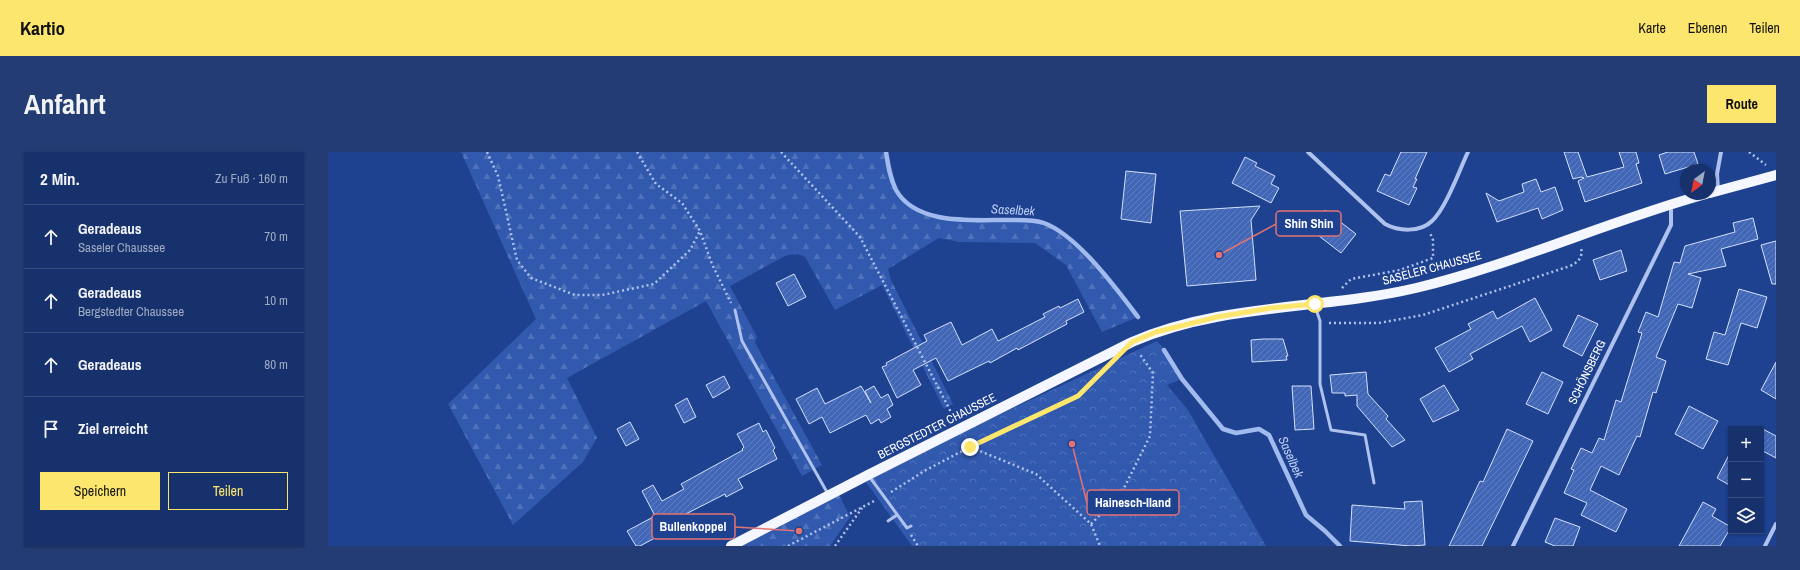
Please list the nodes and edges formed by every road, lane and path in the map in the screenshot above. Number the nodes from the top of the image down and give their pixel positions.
1 (487, 152) edge
2 (637, 152) edge
3 (781, 152) edge
4 (1308, 152) edge
5 (1468, 152) edge
6 (1722, 152) edge
7 (1749, 152) edge
8 (1773, 172) edge
9 (1716, 180) edge
10 (1716, 191) edge
11 (1685, 200) edge
12 (1671, 204) junction
13 (1427, 225) junction
14 (700, 231) junction
15 (1580, 236) junction
16 (1315, 304) junction
17 (1327, 304) junction
18 (735, 310) joint
19 (1320, 321) junction
20 (1156, 332) joint
21 (1132, 342) junction
22 (1105, 369) dead end
23 (960, 428) junction
24 (970, 447) junction
25 (868, 474) junction
26 (1374, 483) dead end
27 (829, 495) junction
28 (884, 496) junction
29 (862, 507) junction
30 (897, 515) junction
31 (888, 521) dead end
32 (1091, 524) junction
33 (1776, 524) edge
34 (911, 526) dead end
35 (731, 546) edge
36 (788, 546) edge
37 (835, 546) edge
38 (1100, 546) edge
39 (1513, 546) edge
40 (1765, 546) edge

1 - 14 path
2 - 14 path
3 - 23 path
4 - 13 street
5 - 13 street
6 - 9 street
7 - 8 path
8 - 10 main road
11 - 12 main road, SASELER CHAUSSEE
12 - 15 main road, SASELER CHAUSSEE
12 - 39 street, SCHÖNSBERG
13 - 17 path
14 - 18 path
15 - 17 main road, SASELER CHAUSSEE
15 - 19 path
16 - 17 main road, SASELER CHAUSSEE
16 - 19 lane
16 - 20 main road, SASELER CHAUSSEE
18 - 27 lane
19 - 26 lane
20 - 21 main road, BERGSTEDTER CHAUSSEE
21 - 23 main road, BERGSTEDTER CHAUSSEE
21 - 32 path
22 - 24 path
23 - 24 path
23 - 25 main road, BERGSTEDTER CHAUSSEE
24 - 28 path
24 - 32 path
25 - 27 main road, BERGSTEDTER CHAUSSEE
25 - 28 lane
27 - 35 main road, BERGSTEDTER CHAUSSEE
28 - 29 path
28 - 30 lane
29 - 36 path
29 - 37 path
30 - 31 lane
30 - 34 lane
32 - 38 path
33 - 40 street

